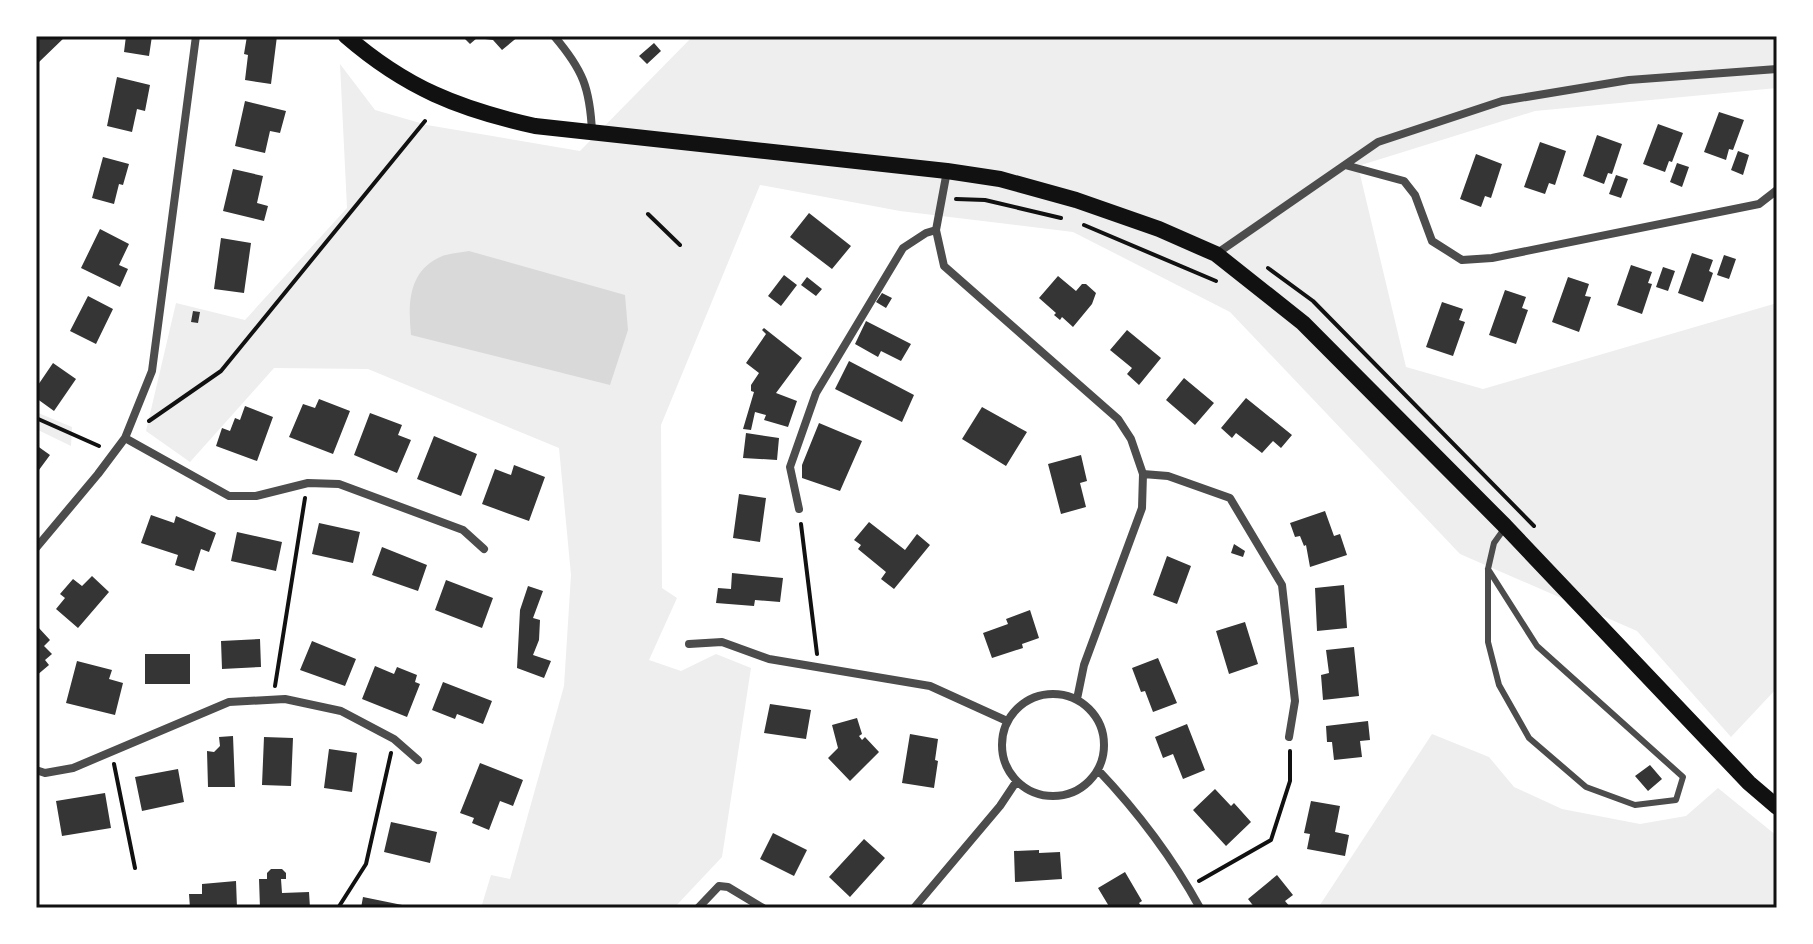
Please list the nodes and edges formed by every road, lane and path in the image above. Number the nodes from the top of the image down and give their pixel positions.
1 (196, 36) edge
2 (346, 36) edge
3 (554, 36) edge
4 (1777, 69) edge
5 (425, 121) dead end
6 (592, 132) junction
7 (1345, 165) junction
8 (947, 171) junction
9 (1777, 190) edge
10 (941, 198) junction
11 (648, 214) dead end
12 (936, 230) junction
13 (680, 245) dead end
14 (1216, 254) junction
15 (1227, 286) dead end
16 (36, 418) edge
17 (125, 438) junction
18 (114, 453) junction
19 (1143, 474) junction
20 (308, 483) junction
21 (799, 509) joint
22 (1505, 526) junction
23 (36, 548) edge
24 (484, 549) dead end
25 (1488, 569) junction
26 (689, 644) dead end
27 (819, 668) junction
28 (273, 699) junction
29 (1077, 699) junction
30 (1007, 721) junction
31 (1289, 737) joint
32 (394, 739) junction
33 (112, 750) junction
34 (418, 760) dead end
35 (36, 770) edge
36 (1098, 770) junction
37 (1016, 782) junction
38 (1777, 807) edge
39 (135, 868) dead end
40 (1188, 887) junction
41 (338, 908) edge
42 (698, 908) edge
43 (763, 908) edge
44 (914, 908) edge
45 (1200, 908) edge

1 - 17 street
2 - 6 main road
3 - 6 street
4 - 7 street
5 - 17 path
6 - 8 main road
7 - 9 street
7 - 14 street
8 - 10 street
8 - 14 main road
10 - 12 street
10 - 15 path
11 - 13 path
12 - 19 street
12 - 21 street
14 - 22 main road
16 - 18 path
17 - 18 street
17 - 20 street
18 - 23 street
19 - 29 street
19 - 31 street
20 - 24 street
20 - 28 path
21 - 27 path
22 - 25 lane
22 - 38 main road
25 - 25 lane
26 - 27 street
27 - 30 street
28 - 32 street
28 - 33 street
29 - 30 street
29 - 36 street
30 - 37 street
31 - 40 path
32 - 34 street
32 - 41 path
33 - 35 street
33 - 39 path
36 - 37 street
36 - 40 street
37 - 44 street
40 - 45 street
42 - 43 street

